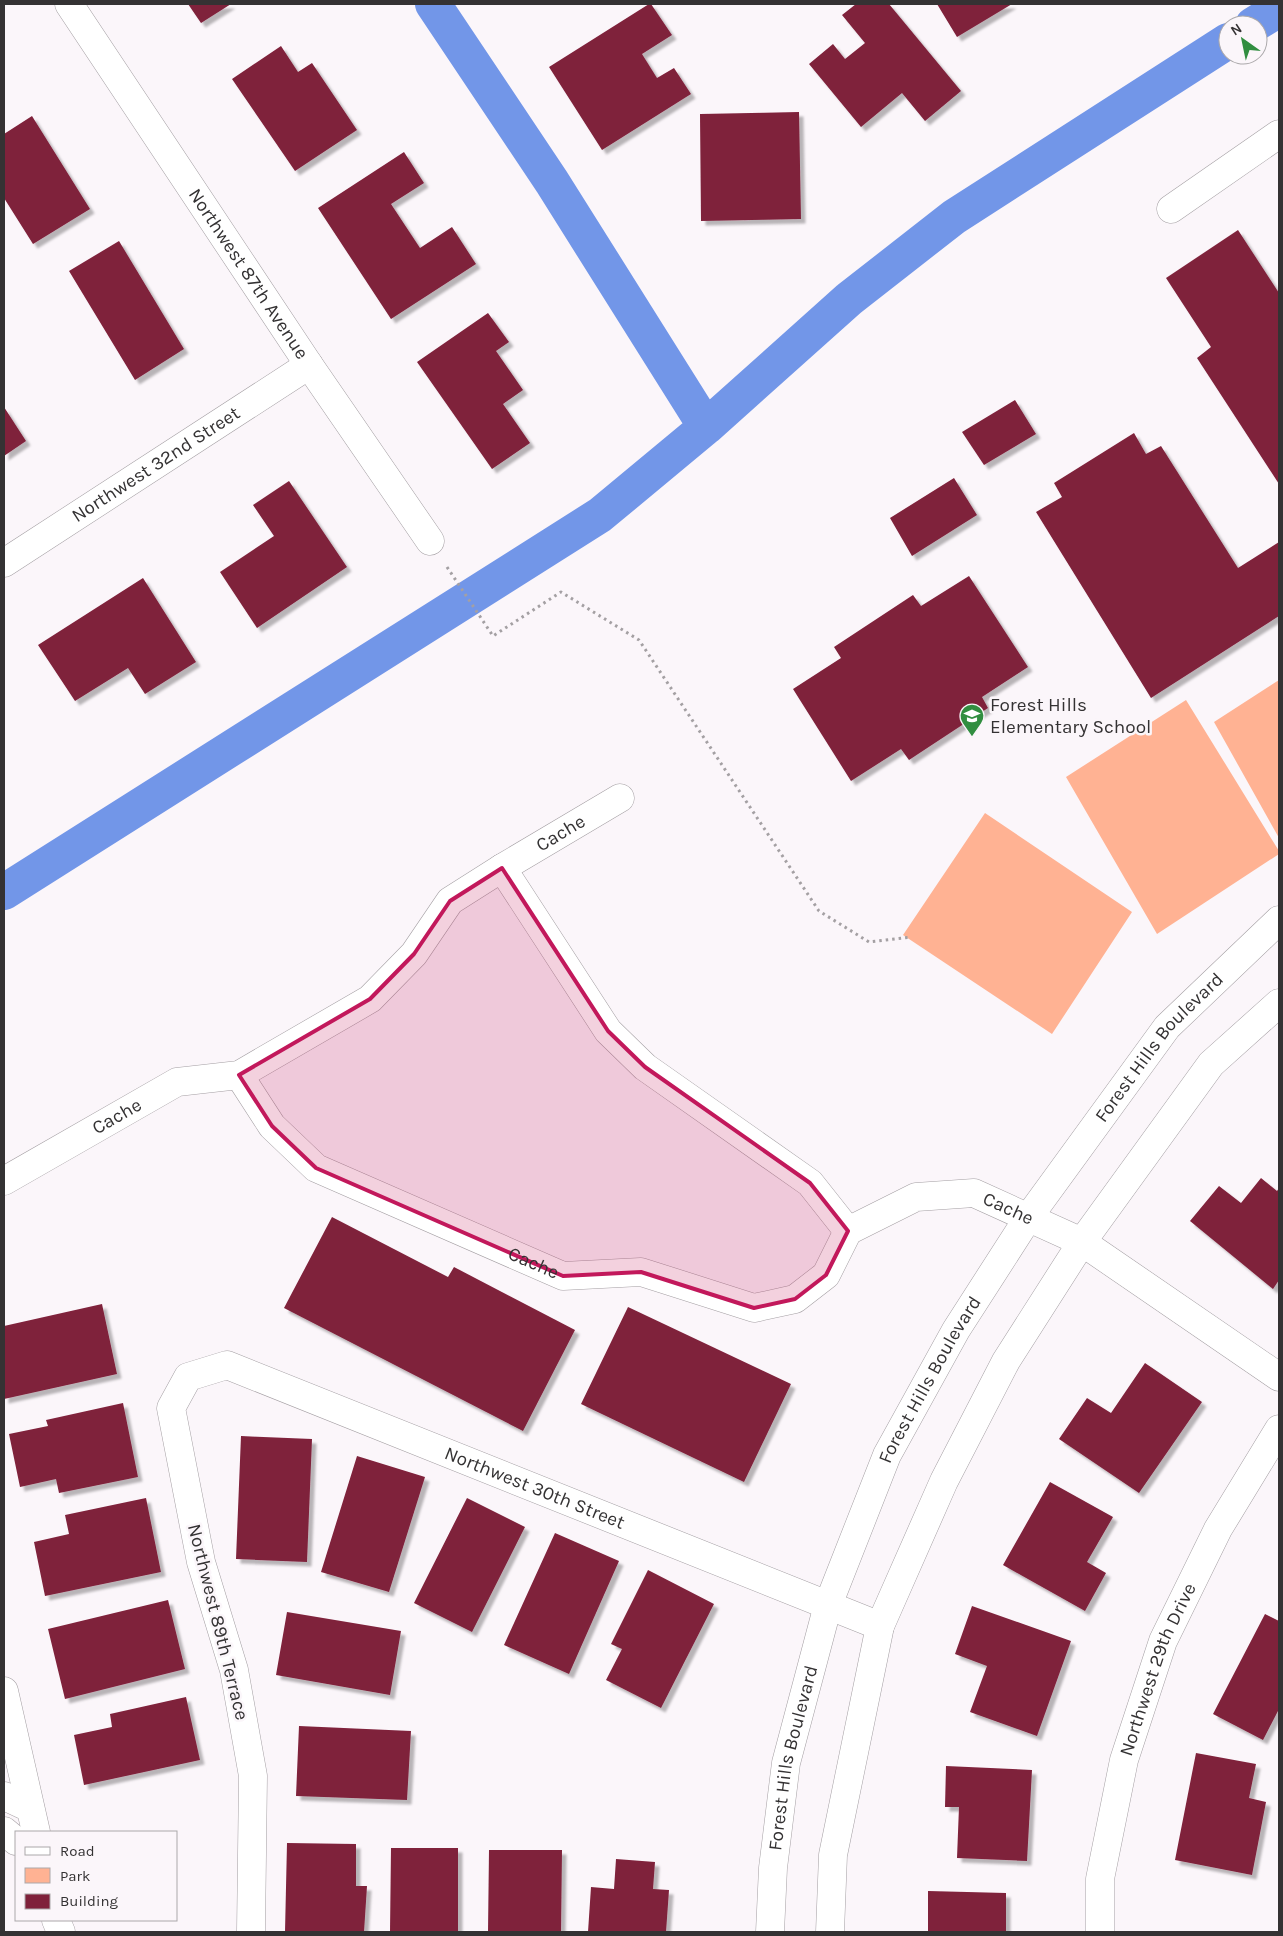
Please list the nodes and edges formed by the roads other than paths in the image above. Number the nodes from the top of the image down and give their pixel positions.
1 (69, 4) edge
2 (1279, 134) edge
3 (1171, 209) dead end
4 (309, 365) junction
5 (437, 552) road end
6 (4, 563) edge
7 (620, 798) dead end
8 (502, 868) junction
9 (1279, 920) edge
10 (1279, 1002) edge
11 (239, 1075) junction
12 (4, 1181) edge
13 (1028, 1218) junction
14 (848, 1230) junction
15 (1082, 1242) junction
16 (1279, 1376) edge
17 (188, 1377) joint
18 (1279, 1429) edge
19 (828, 1605) junction
20 (880, 1626) junction
21 (4, 1691) edge
22 (4, 1796) edge
23 (33, 1820) edge
24 (4, 1831) edge
25 (15, 1840) edge
26 (251, 1932) edge
27 (770, 1932) edge
28 (830, 1932) edge
29 (1100, 1932) edge

1 - 4 street, Northwest 87th Avenue
2 - 3 street
4 - 5 street, Northwest 87th Avenue
4 - 6 street, Northwest 32nd Street
7 - 8 street, Cache
8 - 11 street, Cache
8 - 14 street
9 - 13 street, Forest Hills Boulevard
10 - 15 street
11 - 12 street, Cache
11 - 14 street, Cache
13 - 14 street, Cache
13 - 15 street, Cache
13 - 19 street, Forest Hills Boulevard
15 - 16 street, Cache
15 - 20 street
17 - 19 street, Northwest 30th Street
17 - 26 street, Northwest 89th Terrace
18 - 29 street, Northwest 29th Drive
19 - 20 street, Northwest 30th Street
19 - 27 street, Forest Hills Boulevard
20 - 28 street
21 - 23 street
22 - 23 street
24 - 25 street

